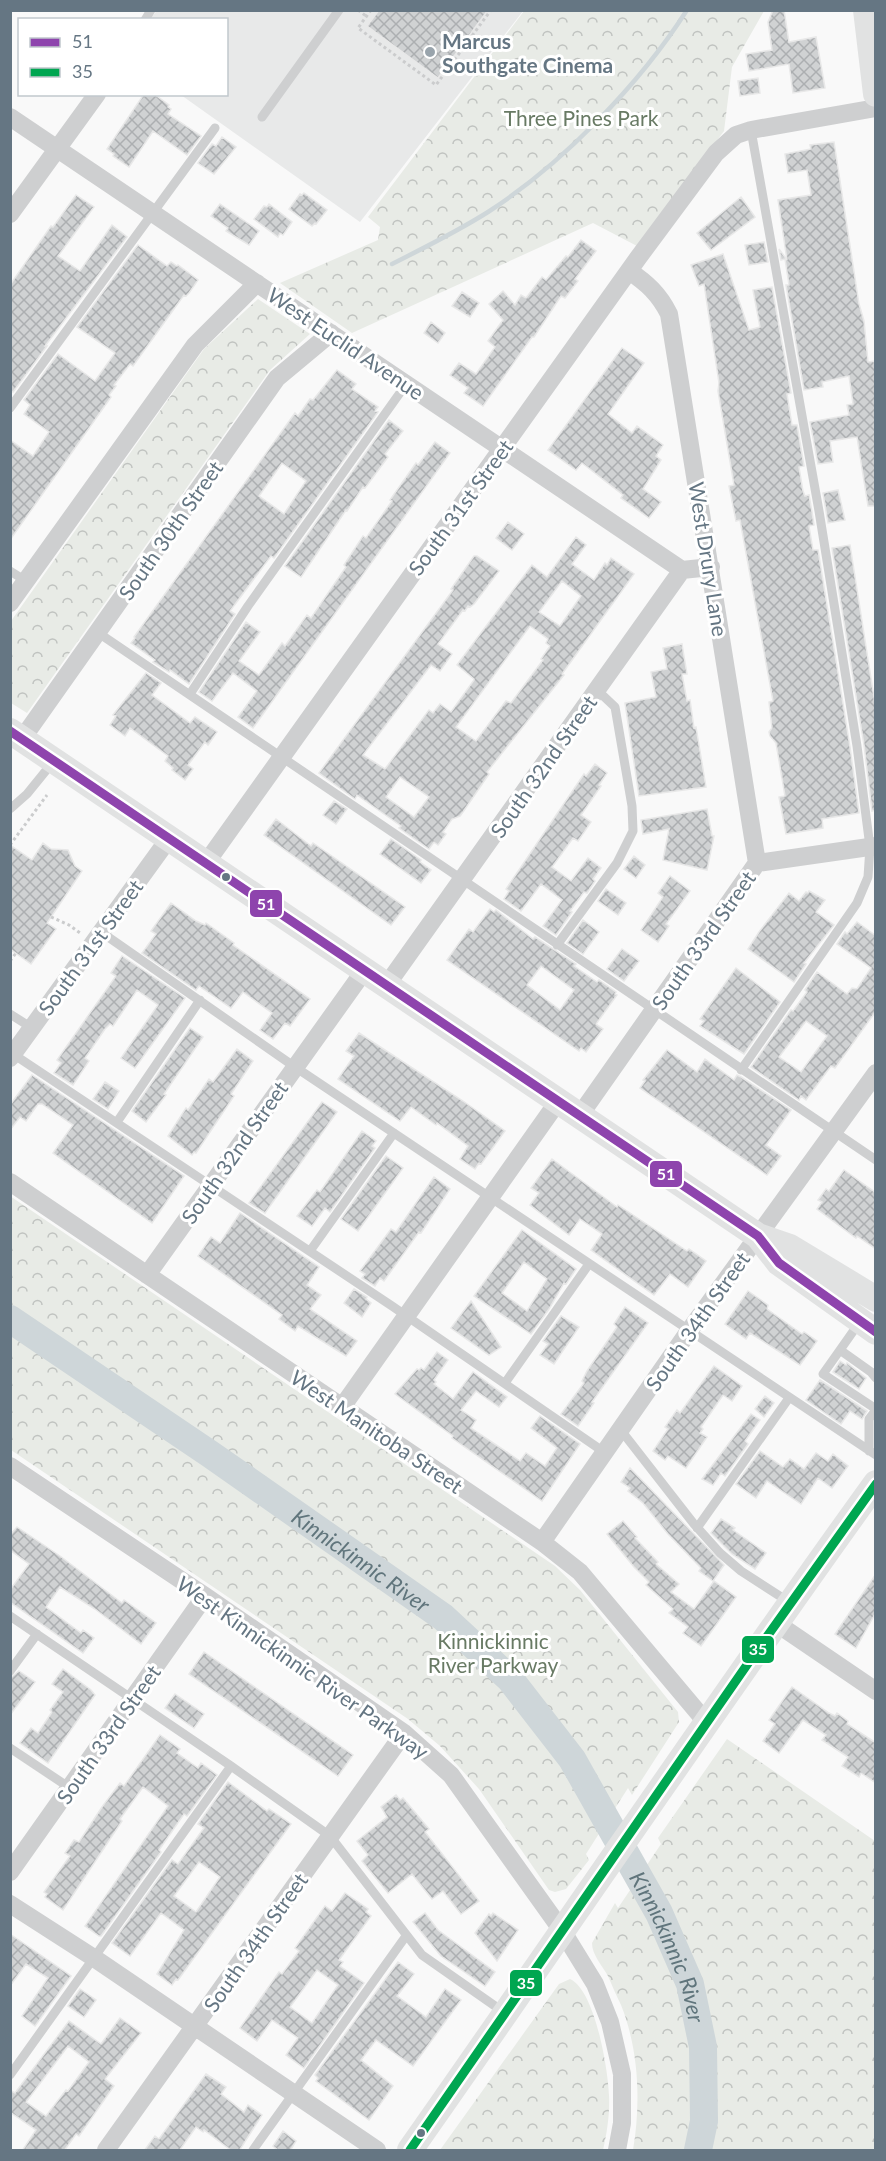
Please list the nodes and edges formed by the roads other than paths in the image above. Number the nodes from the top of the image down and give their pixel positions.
1 (339, 10) edge
2 (866, 10) edge
3 (876, 94) edge
4 (96, 96) edge
5 (876, 108) edge
6 (10, 117) edge
7 (262, 117) dead end
8 (215, 128) dead end
9 (751, 130) junction
10 (57, 148) junction
11 (153, 213) junction
12 (10, 214) edge
13 (629, 271) junction
14 (257, 283) junction
15 (331, 333) junction
16 (407, 383) junction
17 (10, 408) edge
18 (503, 448) junction
19 (711, 567) junction
20 (682, 570) junction
21 (10, 571) edge
22 (26, 581) junction
23 (10, 603) edge
24 (97, 632) junction
25 (597, 690) junction
26 (190, 694) junction
27 (16, 735) edge
28 (281, 757) junction
29 (54, 760) junction
30 (10, 809) edge
31 (170, 837) junction
32 (873, 846) edge
33 (206, 863) junction
34 (757, 863) junction
35 (462, 880) junction
36 (98, 937) junction
37 (557, 945) junction
38 (364, 971) junction
39 (386, 986) junction
40 (200, 1000) junction
41 (653, 1011) junction
42 (10, 1014) edge
43 (32, 1028) junction
44 (12, 1056) edge
45 (295, 1067) junction
46 (741, 1070) junction
47 (876, 1073) edge
48 (570, 1107) junction
49 (117, 1122) junction
50 (833, 1132) junction
51 (394, 1134) junction
52 (876, 1160) edge
53 (10, 1182) edge
54 (212, 1184) junction
55 (490, 1198) junction
56 (758, 1236) junction
57 (310, 1251) junction
58 (589, 1264) junction
59 (147, 1275) junction
60 (876, 1299) edge
61 (407, 1316) junction
62 (868, 1327) edge
63 (689, 1331) junction
64 (840, 1350) junction
65 (876, 1378) edge
66 (505, 1383) junction
67 (789, 1398) junction
68 (342, 1407) junction
69 (876, 1410) edge
70 (620, 1429) junction
71 (604, 1452) junction
72 (872, 1453) edge
73 (11, 1466) edge
74 (876, 1483) edge
75 (697, 1528) junction
76 (542, 1542) junction
77 (205, 1596) junction
78 (782, 1613) junction
79 (10, 1616) edge
80 (37, 1634) junction
81 (10, 1671) edge
82 (876, 1691) edge
83 (132, 1700) junction
84 (706, 1722) junction
85 (404, 1733) junction
86 (10, 1748) edge
87 (231, 1766) junction
88 (70, 1788) junction
89 (330, 1836) junction
90 (10, 1872) edge
91 (10, 1904) edge
92 (563, 1932) junction
93 (406, 1936) junction
94 (94, 1958) junction
95 (506, 2014) junction
96 (195, 2027) junction
97 (10, 2075) edge
98 (294, 2093) junction
99 (106, 2151) edge
100 (253, 2151) edge
101 (377, 2151) edge
102 (410, 2151) edge
103 (617, 2151) edge

1 - 7 lane
2 - 3 main road
4 - 10 street
5 - 9 street, South 31st Street
6 - 10 street, West Euclid Avenue
8 - 11 lane
9 - 13 street, South 31st Street
9 - 32 lane
10 - 11 street, West Euclid Avenue
10 - 12 street
11 - 14 street, West Euclid Avenue
11 - 17 lane
13 - 18 street, South 31st Street
13 - 19 street, West Drury Lane
14 - 15 street, West Euclid Avenue
14 - 22 street
15 - 16 street, West Euclid Avenue
15 - 24 street, South 30th Street
16 - 18 street, West Euclid Avenue
16 - 26 lane
18 - 20 street, West Euclid Avenue
18 - 28 street, South 31st Street
19 - 20 street
19 - 34 street, West Drury Lane
20 - 25 street, South 32nd Street
21 - 22 lane
22 - 23 street
24 - 26 lane
24 - 27 street, South 30th Street
25 - 35 street, South 32nd Street
25 - 37 lane
26 - 28 lane
27 - 29 main road
28 - 33 street, South 31st Street
28 - 35 lane
29 - 30 lane
29 - 31 main road
31 - 33 main road
31 - 36 street, South 31st Street
32 - 34 street, South 33rd Street
32 - 46 lane
33 - 38 main road
34 - 41 street, South 33rd Street
35 - 37 lane
35 - 39 street, South 32nd Street
36 - 40 lane
36 - 43 street, South 31st Street
37 - 41 lane
38 - 39 main road
38 - 45 street, South 32nd Street
39 - 48 main road
40 - 45 lane
40 - 49 lane
41 - 46 lane
41 - 48 street, South 33rd Street
42 - 43 lane
43 - 44 street, South 31st Street
44 - 49 lane
45 - 51 lane
45 - 54 street, South 32nd Street
46 - 50 lane
47 - 50 street, South 34th Street
48 - 55 street, South 33rd Street
48 - 56 main road
49 - 54 lane
50 - 52 lane
50 - 56 street, South 34th Street
51 - 55 lane
51 - 57 lane
53 - 59 street, West Manitoba Street
54 - 57 lane
54 - 59 street, South 32nd Street
55 - 58 lane
55 - 61 street, South 33rd Street
56 - 60 main road
56 - 62 main road
56 - 63 street, South 34th Street
57 - 61 lane
58 - 63 lane
58 - 66 lane
59 - 68 street, West Manitoba Street
61 - 66 lane
61 - 68 street, South 33rd Street
62 - 64 lane
63 - 67 lane
63 - 70 street, South 34th Street
64 - 65 lane
64 - 69 lane
66 - 71 lane
67 - 72 lane
67 - 75 lane
68 - 76 street, West Manitoba Street
69 - 72 lane
70 - 71 street, South 34th Street
70 - 75 lane
71 - 76 street, South 34th Street
73 - 77 street, West Kinnickinnic River Parkway
74 - 78 main road
75 - 78 lane
76 - 84 street, West Manitoba Street
77 - 83 street, South 33rd Street
77 - 85 street, West Kinnickinnic River Parkway
78 - 82 street
78 - 84 main road
79 - 80 lane
80 - 81 lane
80 - 83 lane
83 - 87 lane
83 - 88 street, South 33rd Street
84 - 92 main road
85 - 89 street, South 34th Street
85 - 92 street, West Kinnickinnic River Parkway
86 - 88 lane
87 - 89 lane
87 - 94 lane
88 - 90 street, South 33rd Street
89 - 93 lane
89 - 96 street, South 34th Street
91 - 94 street
92 - 95 main road
92 - 103 street, West Kinnickinnic River Parkway
93 - 95 lane
93 - 98 lane
94 - 96 street
94 - 97 lane
95 - 102 main road
96 - 98 street
96 - 99 street, South 34th Street
98 - 100 lane
98 - 101 street

